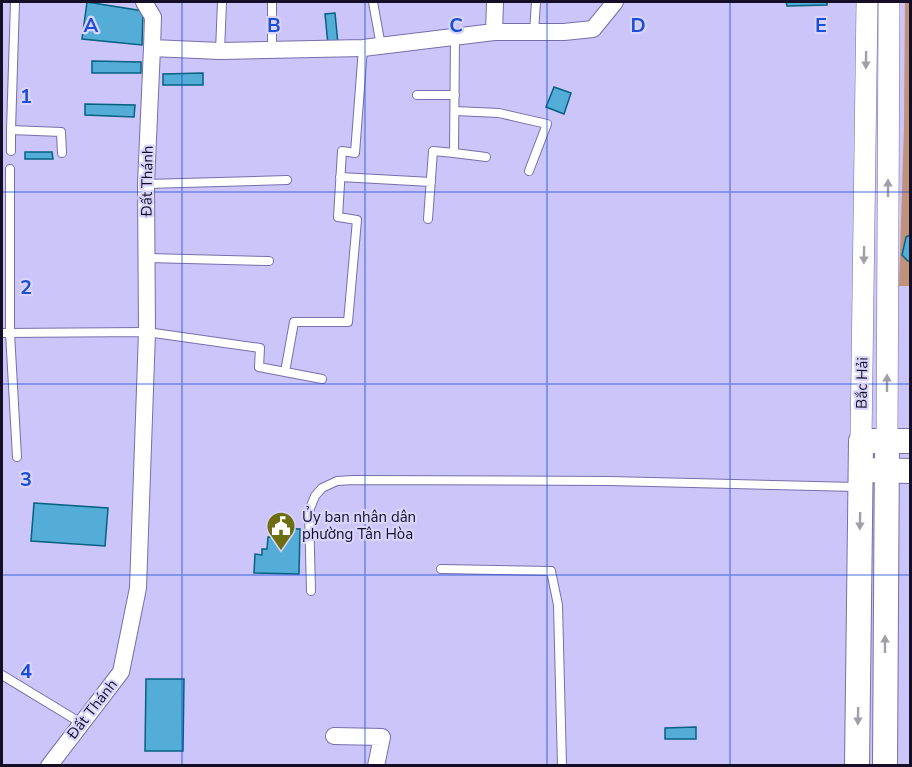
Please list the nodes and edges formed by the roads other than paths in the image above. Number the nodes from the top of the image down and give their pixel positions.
1 (15, 2) edge
2 (144, 2) edge
3 (222, 2) edge
4 (272, 2) edge
5 (373, 2) edge
6 (495, 2) edge
7 (536, 2) edge
8 (615, 2) edge
9 (867, 2) edge
10 (889, 2) edge
11 (494, 32) junction
12 (534, 32) junction
13 (455, 37) junction
14 (381, 46) junction
15 (152, 48) junction
16 (363, 48) junction
17 (220, 51) junction
18 (272, 51) junction
19 (417, 95) dead end
20 (455, 95) junction
21 (454, 111) junction
22 (11, 130) junction
23 (11, 151) dead end
24 (62, 153) dead end
25 (454, 153) junction
26 (486, 157) dead end
27 (10, 169) dead end
28 (529, 171) dead end
29 (340, 177) junction
30 (287, 180) dead end
31 (430, 182) junction
32 (146, 183) junction
33 (428, 219) dead end
34 (147, 258) junction
35 (269, 261) dead end
36 (147, 332) junction
37 (6, 333) edge
38 (285, 372) junction
39 (322, 379) dead end
40 (861, 441) junction
41 (886, 441) junction
42 (910, 441) edge
43 (17, 457) dead end
44 (886, 470) junction
45 (910, 471) edge
46 (861, 479) junction
47 (441, 569) dead end
48 (310, 591) dead end
49 (2, 675) edge
50 (81, 723) junction
51 (334, 736) dead end
52 (49, 765) edge
53 (376, 765) edge
54 (562, 765) edge
55 (857, 765) edge
56 (885, 765) edge

1 - 22 lane
2 - 15 street, Đất Thánh
3 - 17 lane
4 - 18 lane
5 - 14 lane
6 - 11 street
7 - 12 lane
8 - 12 street
9 -> 40 street, Bắc Hải
41 -> 10 street, Bắc Hải
11 - 12 street
11 - 13 street
13 - 14 street
13 - 20 lane
14 - 16 street
15 - 17 street
15 - 32 street, Đất Thánh
16 - 18 street
16 - 29 lane
17 - 18 street
19 - 20 lane
20 - 21 lane
21 - 25 lane
21 - 28 lane
22 - 23 lane
22 - 24 lane
25 - 26 lane
25 - 31 lane
27 - 37 lane
29 - 31 lane
29 - 38 lane
30 - 32 lane
31 - 33 lane
32 - 34 street, Đất Thánh
34 - 35 lane
34 - 36 street, Đất Thánh
36 - 37 lane
36 - 38 lane
36 - 50 street, Đất Thánh
37 - 43 lane
38 - 39 lane
40 - 41 main road
40 - 46 main road, Bắc Hải
41 - 42 main road
41 - 44 main road, Bắc Hải
44 - 45 main road
44 - 46 main road
56 -> 44 main road, Bắc Hải
46 - 48 lane
46 -> 55 main road, Bắc Hải
47 - 54 lane
49 - 50 lane
50 - 52 street, Đất Thánh
51 - 53 street

